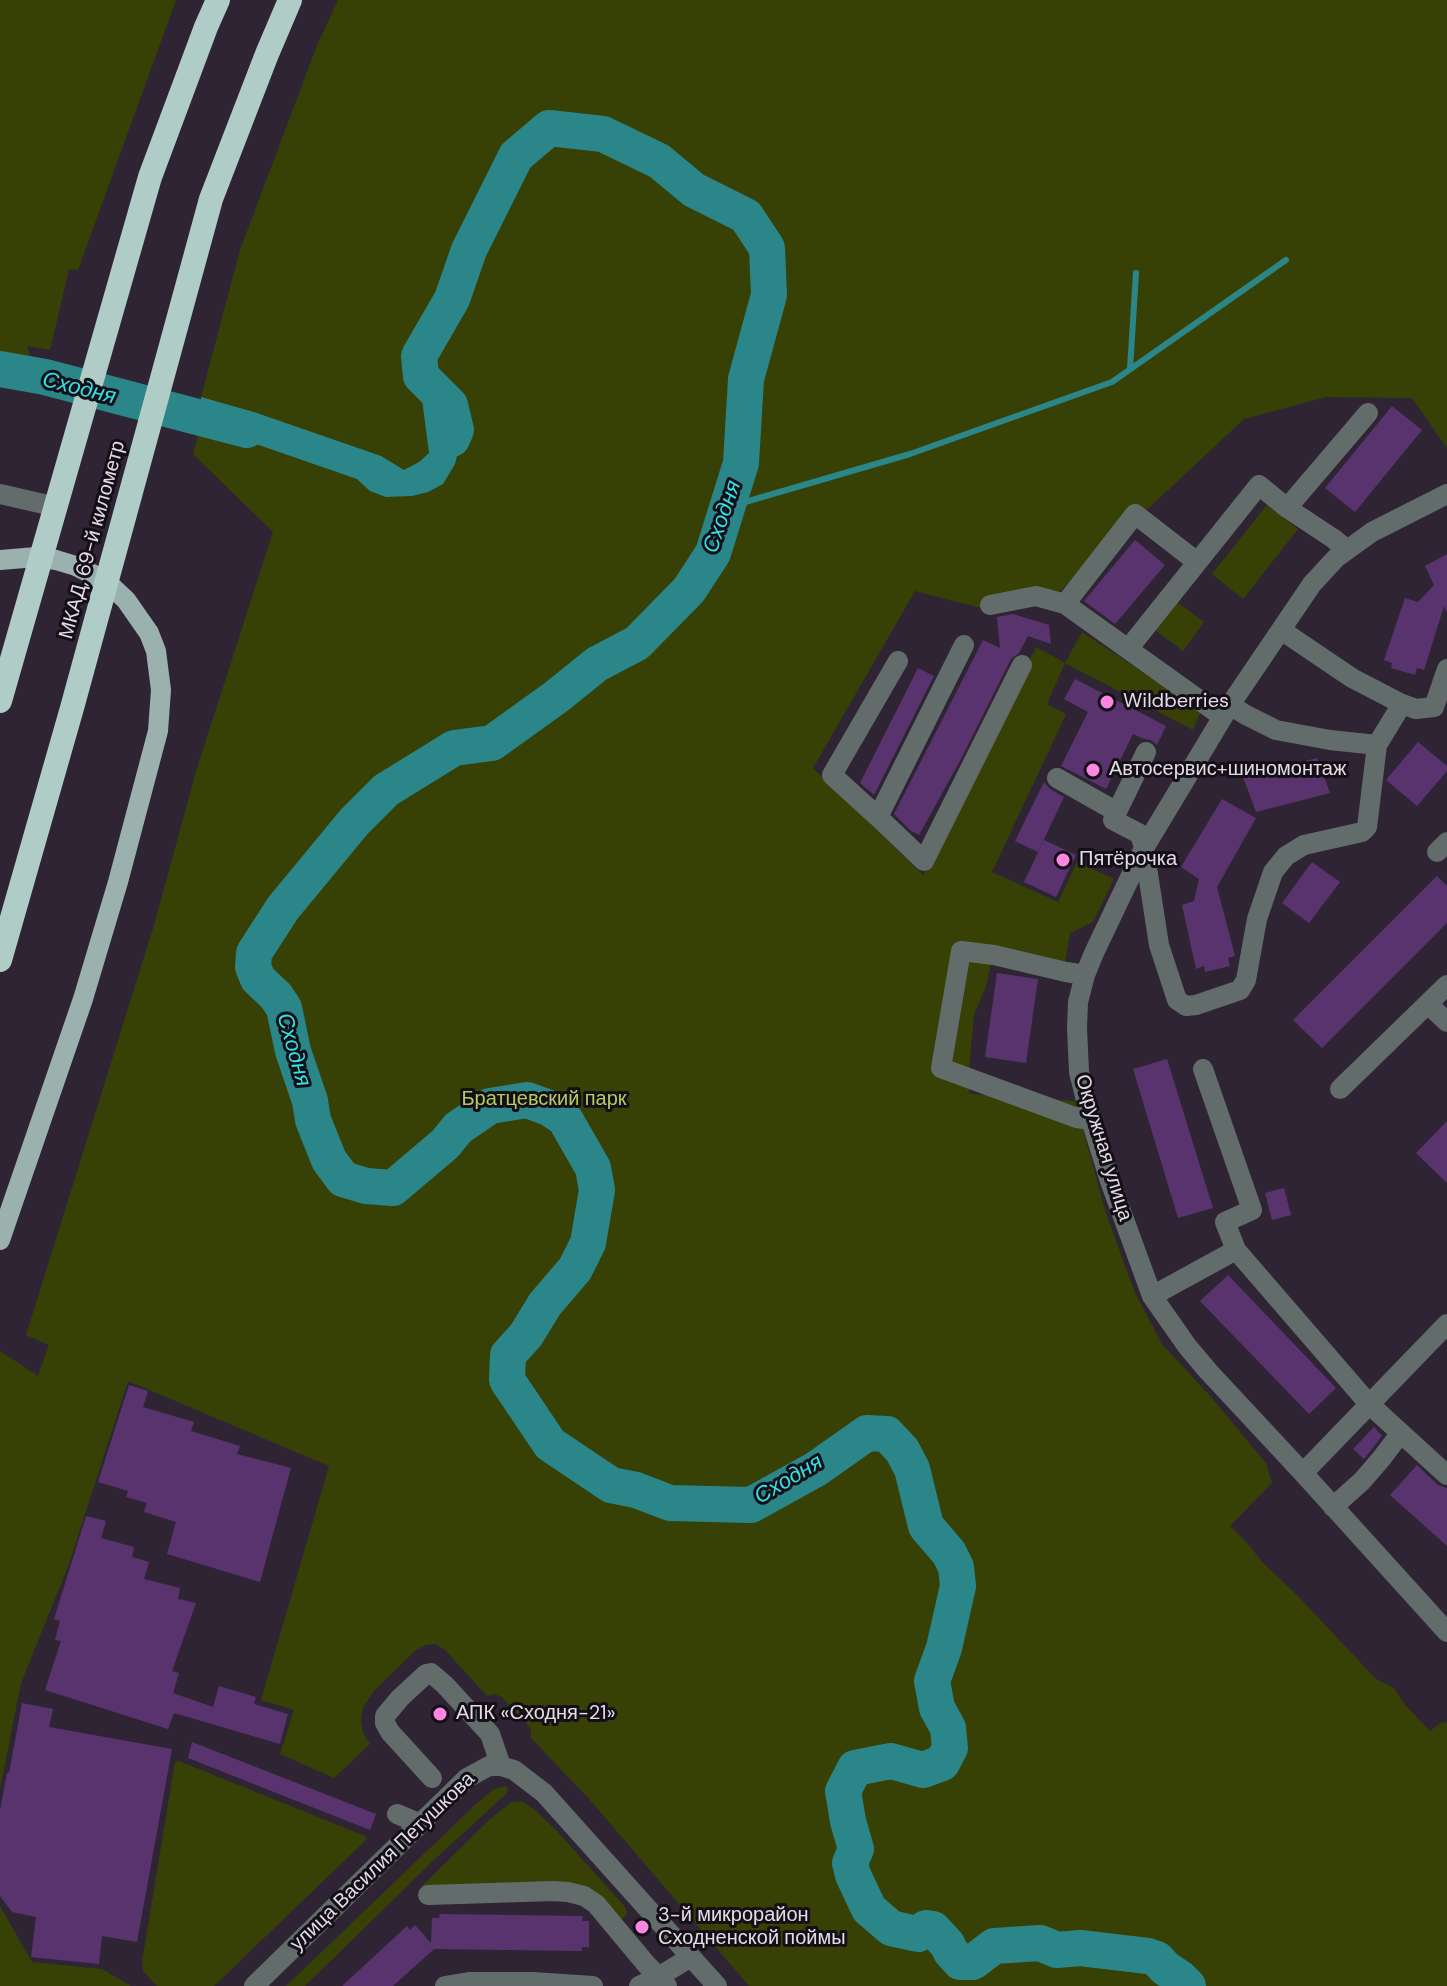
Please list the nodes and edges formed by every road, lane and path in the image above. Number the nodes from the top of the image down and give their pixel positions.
1 (218, 0) edge
2 (290, 0) edge
3 (1368, 413) dead end
4 (0, 494) edge
5 (1447, 494) edge
6 (57, 507) junction
7 (1287, 508) junction
8 (1347, 550) junction
9 (0, 560) edge
10 (1197, 562) junction
11 (1065, 604) junction
12 (990, 605) dead end
13 (1281, 630) junction
14 (964, 645) dead end
15 (1128, 649) junction
16 (898, 661) dead end
17 (1022, 665) dead end
18 (1447, 669) edge
19 (0, 701) edge
20 (1227, 711) junction
21 (1440, 714) edge
22 (1391, 715) junction
23 (1377, 745) junction
24 (1146, 752) dead end
25 (1057, 778) dead end
26 (1117, 812) junction
27 (878, 817) junction
28 (1144, 848) junction
29 (0, 960) edge
30 (1085, 975) junction
31 (1447, 985) edge
32 (1428, 1004) junction
33 (1447, 1022) edge
34 (1203, 1069) dead end
35 (1340, 1089) dead end
36 (1091, 1120) junction
37 (0, 1240) edge
38 (1236, 1250) junction
39 (1152, 1296) junction
40 (1447, 1324) edge
41 (1369, 1404) junction
42 (1400, 1434) junction
43 (1303, 1473) junction
44 (1447, 1475) edge
45 (1333, 1507) junction
46 (1447, 1632) edge
47 (501, 1766) junction
48 (432, 1778) dead end
49 (397, 1814) dead end
50 (421, 1824) junction
51 (428, 1895) dead end
52 (691, 1957) junction
53 (655, 1983) edge
54 (254, 1986) edge
55 (445, 1986) edge
56 (593, 1986) edge
57 (717, 1986) edge

1 - 6 highway
2 - 29 highway, МКАД, 69-й километр
3 - 7 street
4 - 6 street
5 - 8 street, Окружная улица
6 - 19 highway
7 - 8 street
7 - 10 street
8 - 13 street, Окружная улица
9 - 37 main road
10 - 11 street
10 - 15 street
11 - 12 street
11 - 15 street
13 - 20 street, Окружная улица
13 - 22 street
14 - 27 street
15 - 20 street
16 - 27 street
17 - 27 street
18 - 21 street
20 - 23 street
20 - 28 street, Окружная улица
21 - 22 street
22 - 23 street
23 - 28 street
24 - 26 street
25 - 26 street
26 - 28 street
28 - 30 street, Окружная улица
30 - 36 street, Окружная улица
30 - 36 street
31 - 32 street
32 - 33 street
32 - 35 street
34 - 38 street
36 - 39 street, Окружная улица
38 - 39 street
38 - 41 street
39 - 43 street, Окружная улица
40 - 41 street
41 - 42 street
41 - 43 street
42 - 44 street
42 - 45 street
43 - 45 street, Окружная улица
45 - 46 street, Окружная улица
47 - 48 street
47 - 50 street, улица Василия Петушкова
47 - 52 street, улица Василия Петушкова
49 - 50 street
50 - 54 street, улица Василия Петушкова
51 - 53 street
52 - 53 street
52 - 57 street, улица Василия Петушкова
55 - 56 street

